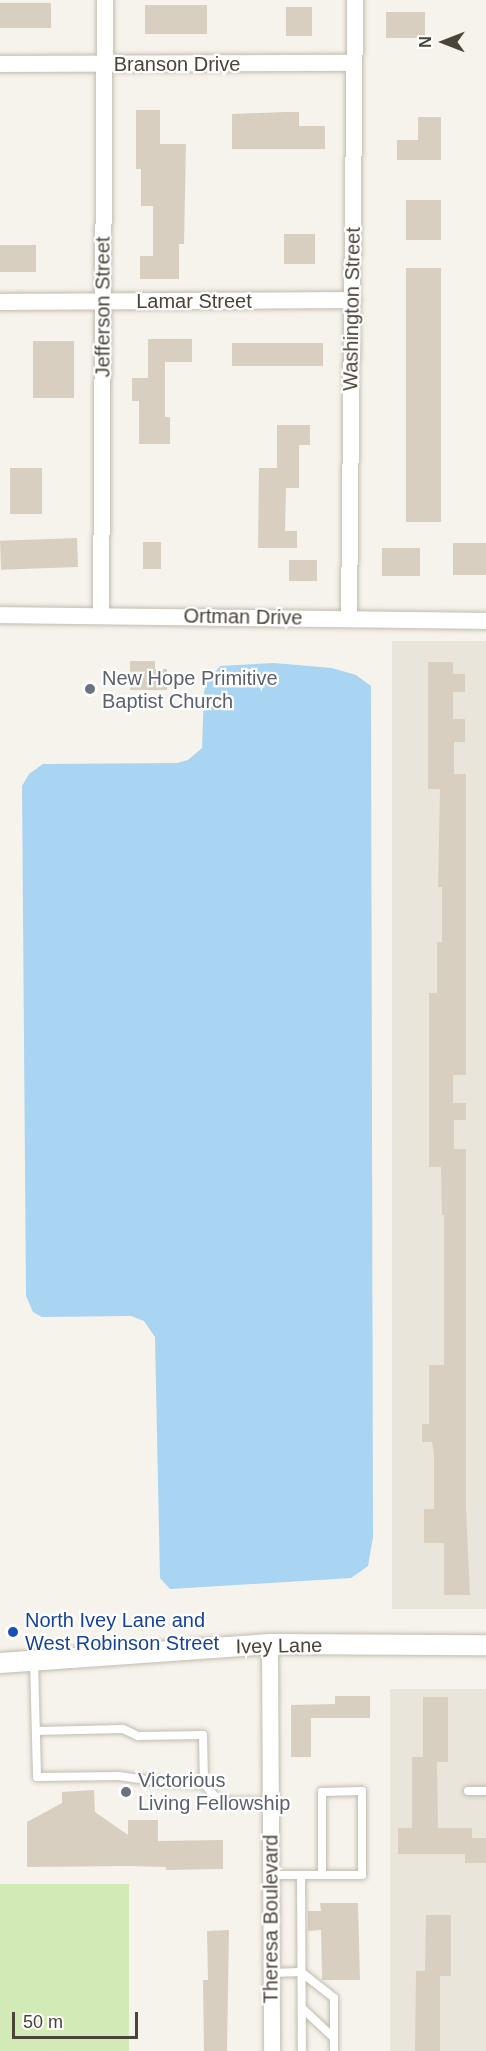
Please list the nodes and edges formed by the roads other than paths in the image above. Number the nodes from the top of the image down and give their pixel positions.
1 (105, 0) edge
2 (355, 0) edge
3 (354, 63) junction
4 (0, 64) edge
5 (104, 64) junction
6 (353, 300) junction
7 (103, 301) junction
8 (0, 302) edge
9 (0, 615) edge
10 (101, 615) junction
11 (349, 619) junction
12 (486, 621) edge
13 (270, 1644) junction
14 (486, 1645) edge
15 (34, 1661) junction
16 (0, 1663) edge
17 (36, 1731) junction
18 (204, 1784) junction
19 (468, 1791) dead end
20 (486, 1791) edge
21 (271, 1802) junction
22 (271, 1875) junction
23 (301, 1875) junction
24 (322, 1875) junction
25 (302, 1972) junction
26 (271, 1973) junction
27 (302, 2008) junction
28 (334, 2038) junction
29 (272, 2051) edge
30 (302, 2051) edge
31 (334, 2051) edge

1 - 5 street, Jefferson Street
2 - 3 street, Washington Street
3 - 5 street, Branson Drive
3 - 6 street, Washington Street
4 - 5 street, Branson Drive
5 - 7 street, Jefferson Street
6 - 7 street, Lamar Street
6 - 11 street, Washington Street
7 - 8 street, Lamar Street
7 - 10 street, Jefferson Street
9 - 10 street, Ortman Drive
10 - 11 street, Ortman Drive
11 - 12 street, Ortman Drive
13 - 14 street, Ivey Lane
13 - 15 street, Ivey Lane
13 - 21 street, Theresa Boulevard
15 - 16 street, Ivey Lane
15 - 17 lane
17 - 18 lane
17 - 18 lane
18 - 21 lane
19 - 20 lane
21 - 22 street, Theresa Boulevard
22 - 23 lane
22 - 26 street, Theresa Boulevard
23 - 24 lane
23 - 25 lane
24 - 24 lane
25 - 26 lane
25 - 27 lane
25 - 28 lane
26 - 29 street, Theresa Boulevard
27 - 28 lane
27 - 30 lane
28 - 31 lane

